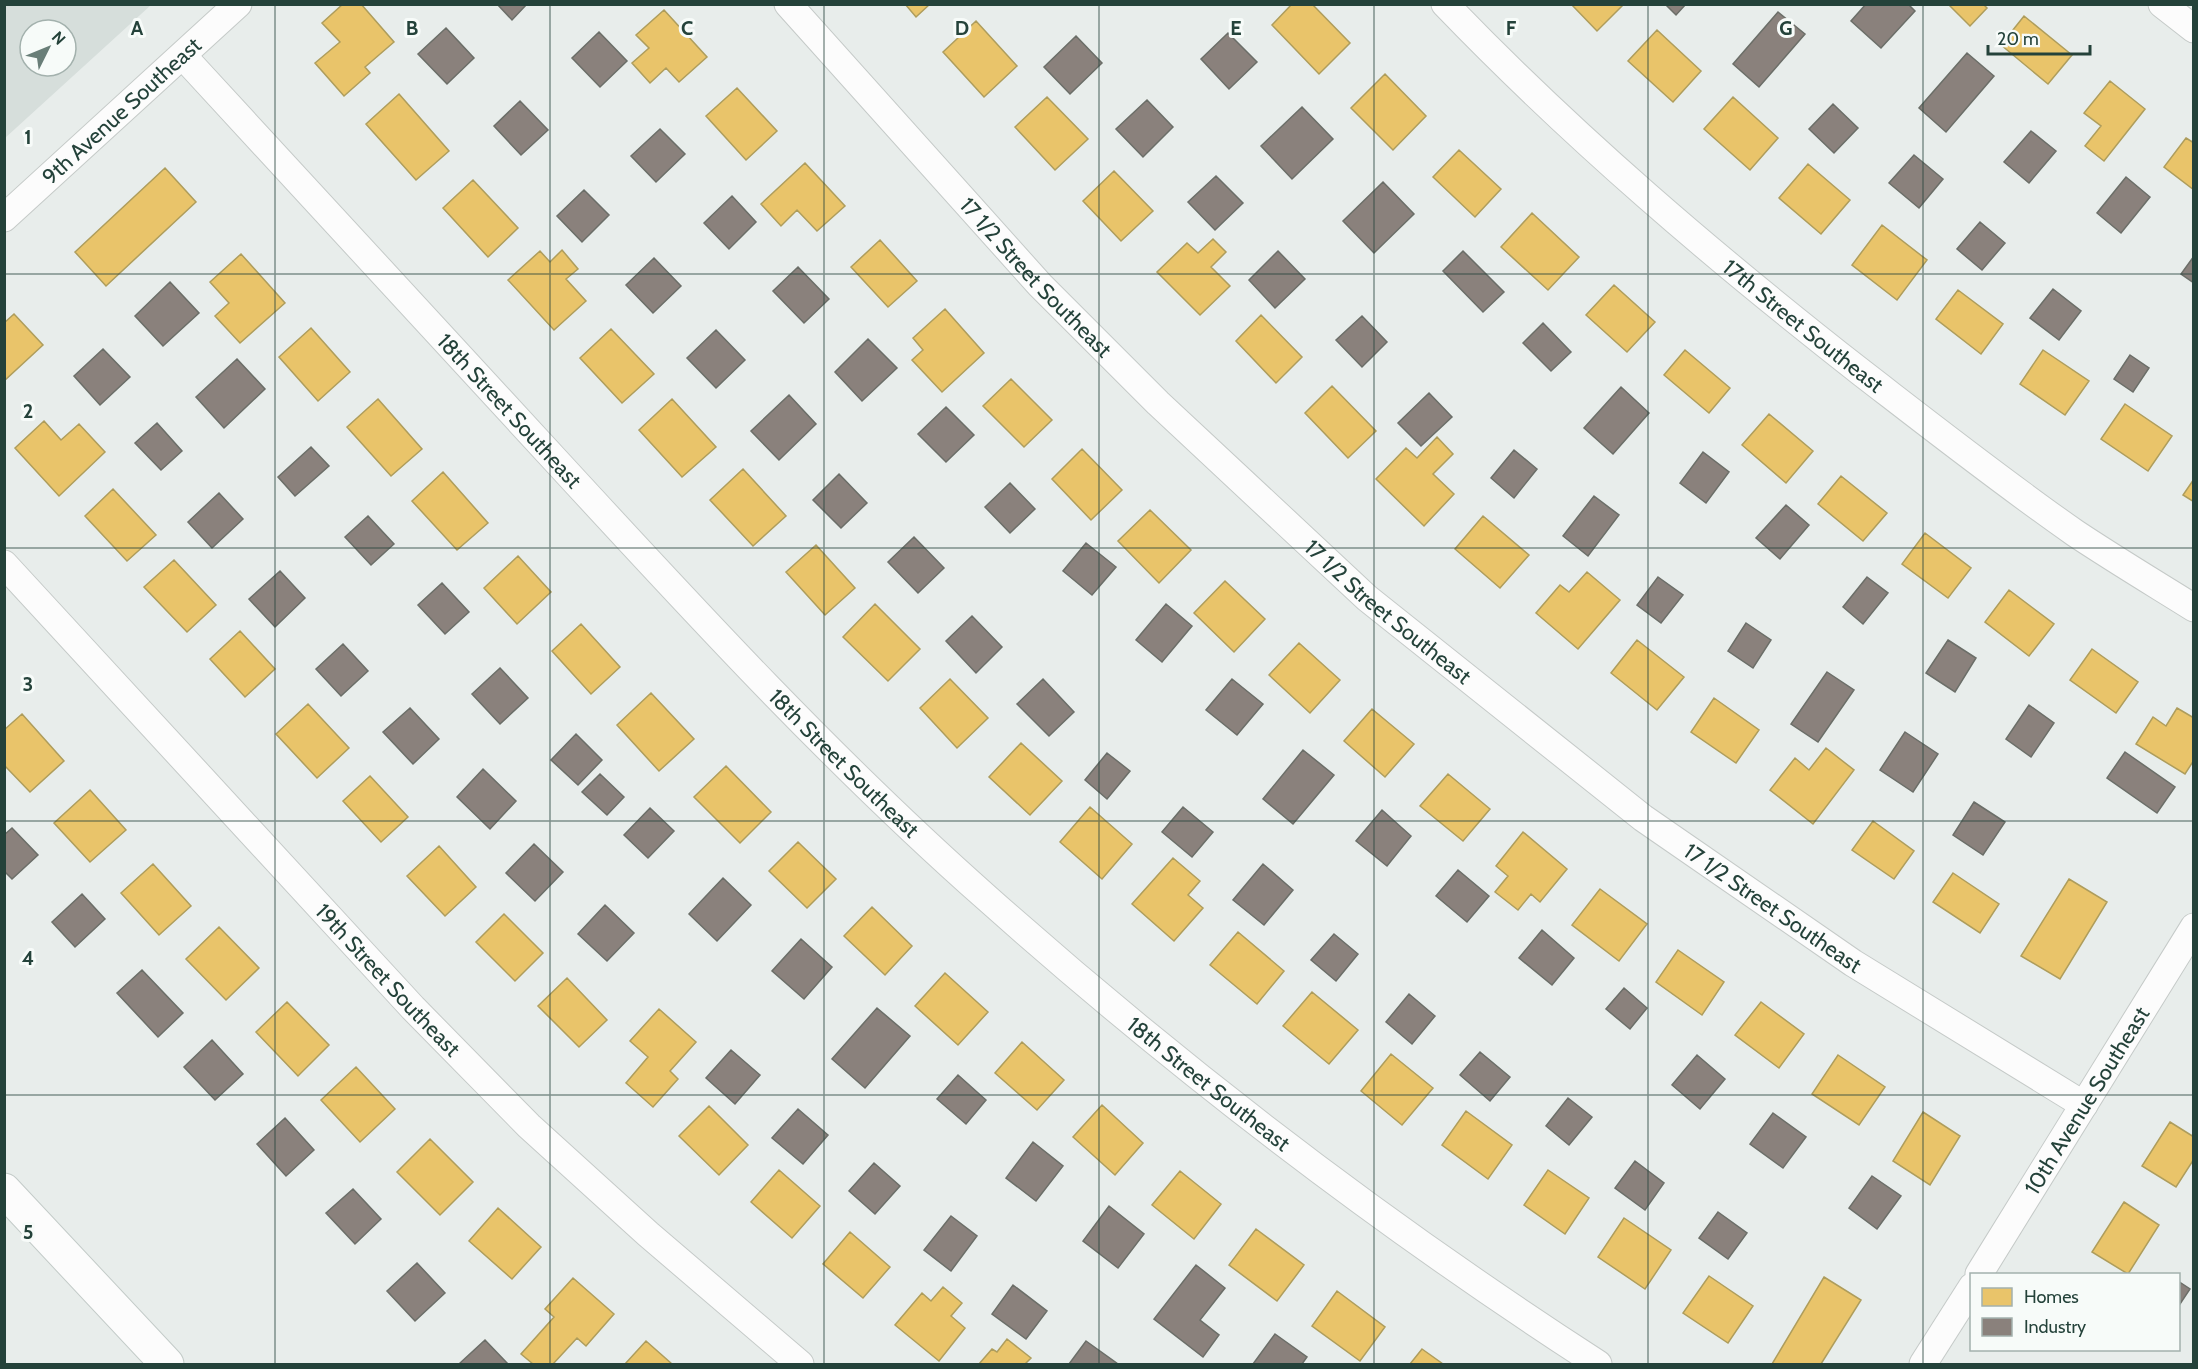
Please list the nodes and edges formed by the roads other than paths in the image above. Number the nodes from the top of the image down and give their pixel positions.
1 (238, 4) edge
2 (788, 4) edge
3 (1444, 4) edge
4 (2162, 4) edge
5 (2193, 29) edge
6 (183, 56) junction
7 (4, 218) edge
8 (4, 564) edge
9 (2193, 608) edge
10 (2193, 927) edge
11 (2084, 1105) junction
12 (4, 1190) edge
13 (1980, 1273) edge
14 (1970, 1289) edge
15 (167, 1365) edge
16 (800, 1365) edge
17 (1598, 1365) edge
18 (1923, 1365) edge

1 - 6 street, 9th Avenue Southeast
2 - 11 street, 17 1/2 Street Southeast
3 - 9 street, 17th Street Southeast
4 - 5 street
6 - 7 street, 9th Avenue Southeast
6 - 17 street, 18th Street Southeast
8 - 16 street, 19th Street Southeast
10 - 11 street, 10th Avenue Southeast
11 - 13 street, 10th Avenue Southeast
12 - 15 street
14 - 18 street

